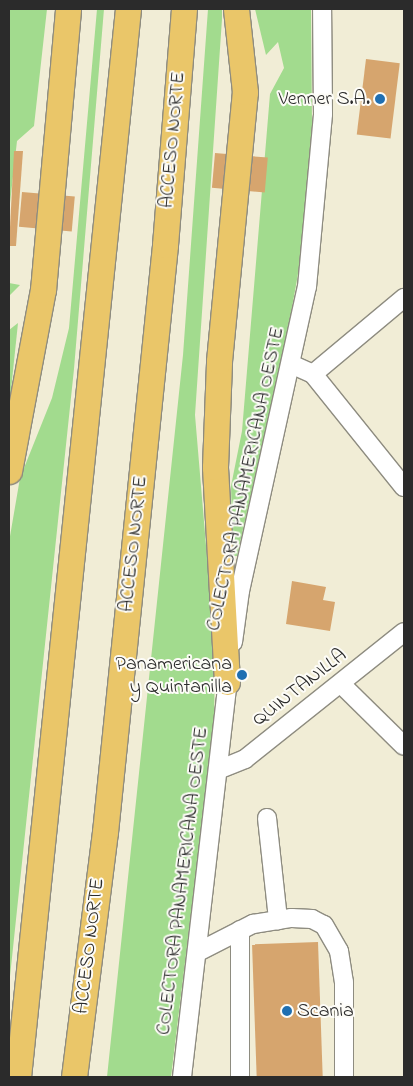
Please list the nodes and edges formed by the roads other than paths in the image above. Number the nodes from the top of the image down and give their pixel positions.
1 (68, 9) edge
2 (128, 9) edge
3 (184, 9) edge
4 (236, 9) edge
5 (322, 9) edge
6 (404, 298) edge
7 (293, 365) junction
8 (313, 374) junction
9 (9, 472) edge
10 (404, 487) edge
11 (404, 632) edge
12 (228, 682) junction
13 (341, 684) junction
14 (404, 746) edge
15 (218, 770) junction
16 (267, 818) dead end
17 (278, 920) junction
18 (240, 930) junction
19 (198, 952) junction
20 (18, 1077) edge
21 (74, 1077) edge
22 (182, 1077) edge
23 (240, 1077) edge
24 (344, 1077) edge

1 - 9 highway
2 - 20 highway
3 - 21 highway, ACCESO NORTE
4 - 12 highway
5 - 7 street, COLECTORA PANAMERICANA OESTE
6 - 8 street
7 - 8 street
7 - 12 street, COLECTORA PANAMERICANA OESTE
8 - 10 street
11 - 13 street, QUINTANILLA
12 - 15 street, COLECTORA PANAMERICANA OESTE
13 - 14 street
13 - 15 street, QUINTANILLA
15 - 19 street, COLECTORA PANAMERICANA OESTE
16 - 17 street
17 - 18 street
17 - 24 street
18 - 19 street
18 - 23 street
19 - 22 street, COLECTORA PANAMERICANA OESTE

